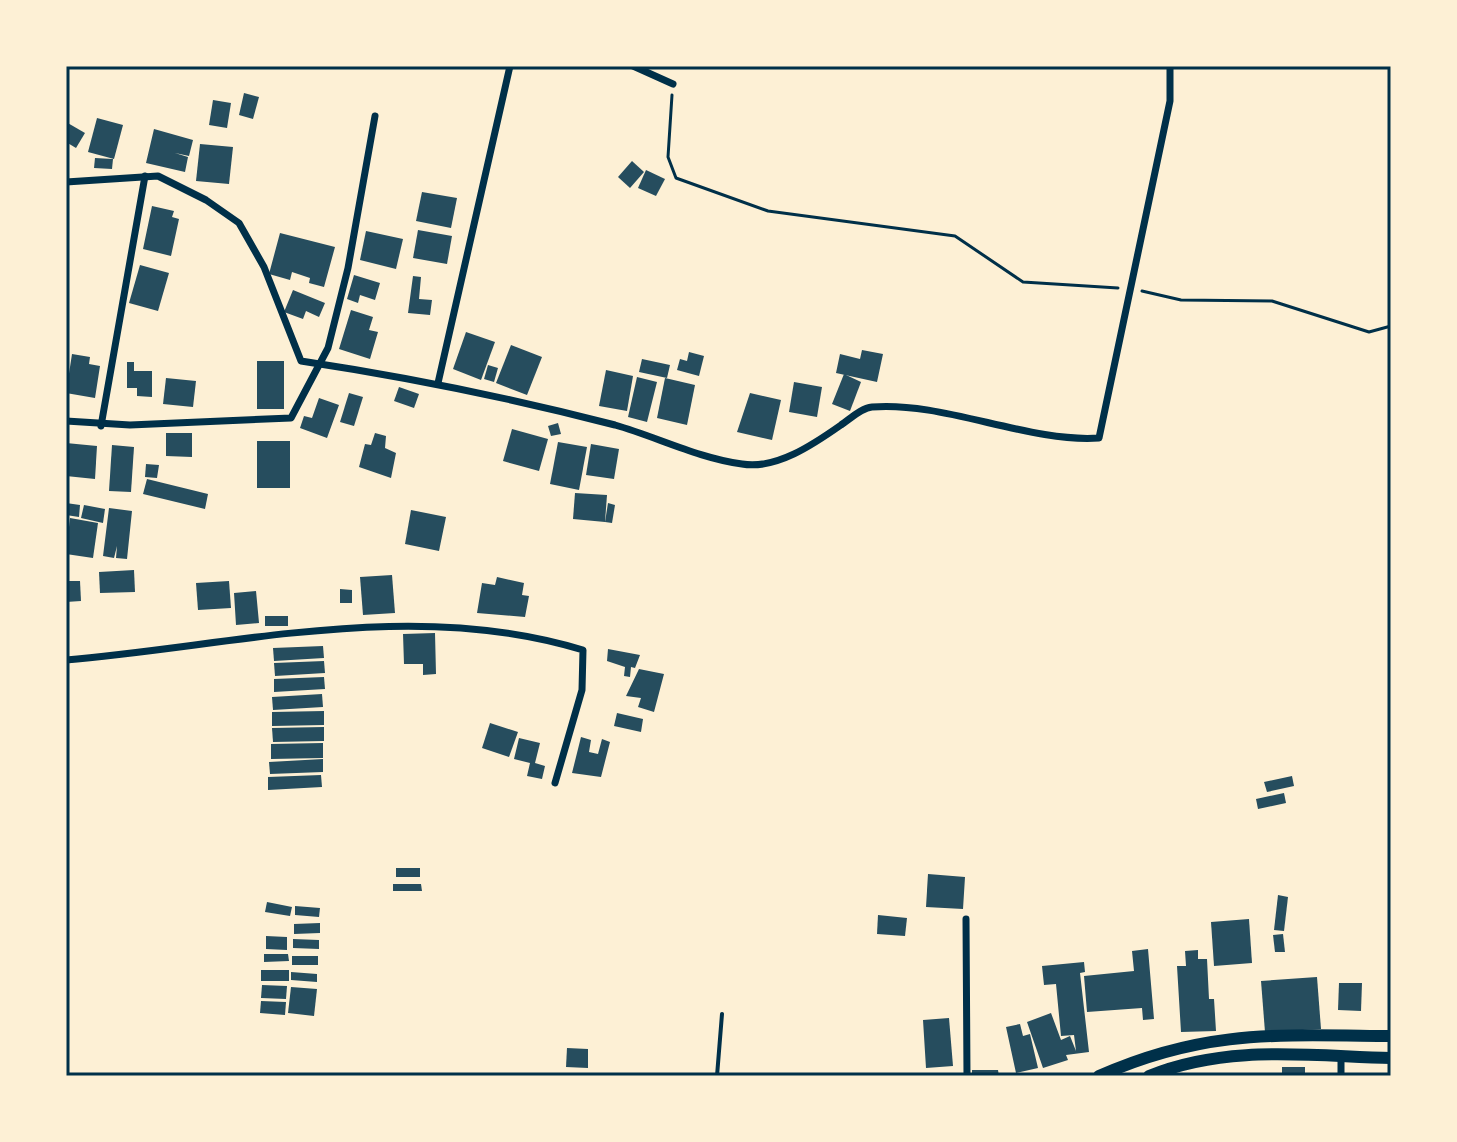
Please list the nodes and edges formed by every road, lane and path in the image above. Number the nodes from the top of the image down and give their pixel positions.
1 (510, 66) edge
2 (633, 66) edge
3 (1170, 66) edge
4 (673, 84) joint
5 (375, 116) dead end
6 (145, 176) junction
7 (66, 182) edge
8 (1131, 289) junction
9 (1391, 326) edge
10 (321, 364) junction
11 (438, 383) junction
12 (66, 421) edge
13 (101, 426) junction
14 (66, 660) edge
15 (555, 783) dead end
16 (966, 919) dead end
17 (722, 1014) dead end
18 (1391, 1036) edge
19 (1341, 1056) junction
20 (1391, 1058) edge
21 (717, 1076) edge
22 (967, 1076) edge
23 (1099, 1076) edge
24 (1149, 1076) edge
25 (1341, 1076) edge

1 - 11 street
2 - 4 street
3 - 8 street
4 - 8 path
5 - 10 street
6 - 7 street
6 - 10 street
6 - 13 street
8 - 9 path
8 - 11 street
10 - 11 street
10 - 13 street
12 - 13 street
14 - 15 street
16 - 22 street
17 - 21 lane
18 - 23 highway
19 - 20 highway
19 - 24 highway
19 - 25 street

